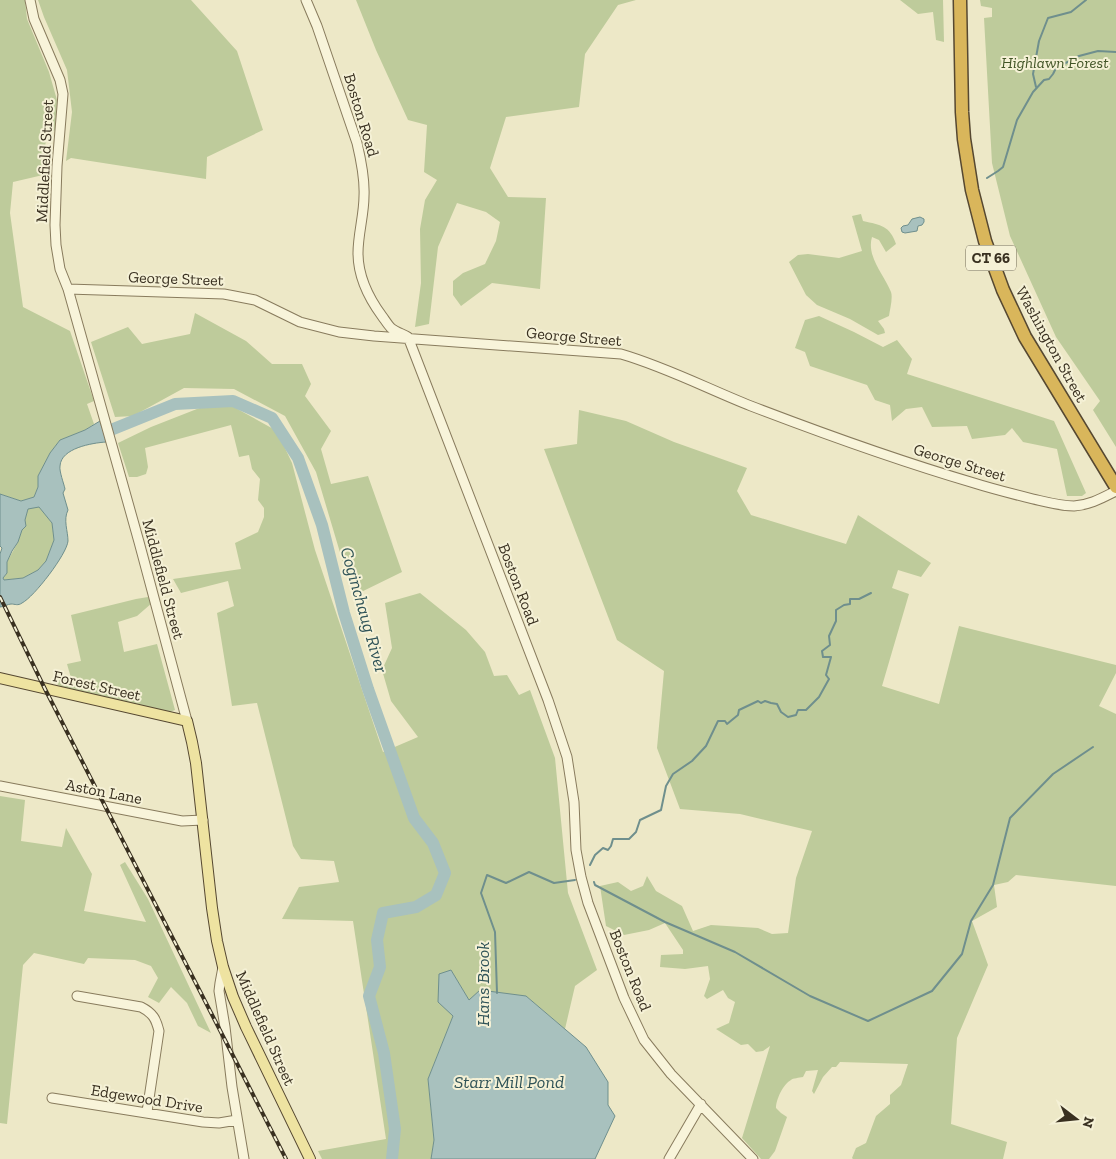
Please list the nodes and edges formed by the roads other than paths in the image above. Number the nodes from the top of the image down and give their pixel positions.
1 (30, 0) edge
2 (306, 0) edge
3 (960, 0) edge
4 (68, 289) junction
5 (408, 337) junction
6 (1116, 487) edge
7 (1116, 491) edge
8 (0, 678) edge
9 (187, 721) junction
10 (0, 786) edge
11 (203, 820) junction
12 (223, 967) junction
13 (77, 996) dead end
14 (52, 1098) dead end
15 (701, 1104) junction
16 (147, 1112) junction
17 (237, 1120) junction
18 (244, 1159) edge
19 (310, 1159) edge
20 (669, 1159) edge
21 (753, 1159) edge

1 - 4 street, Middlefield Street
2 - 5 street, Boston Road
3 - 6 highway, Washington Street / CT 66
4 - 5 street, George Street
4 - 9 street, Middlefield Street
5 - 7 street, George Street
5 - 15 street, Boston Road
8 - 9 main road, Forest Street
9 - 11 main road, Middlefield Street
10 - 11 street, Aston Lane
11 - 12 main road, Middlefield Street
12 - 17 street
12 - 19 main road, Middlefield Street
13 - 16 street
14 - 16 street, Edgewood Drive
15 - 20 street
15 - 21 street, Boston Road
16 - 17 street, Edgewood Drive
17 - 18 street

